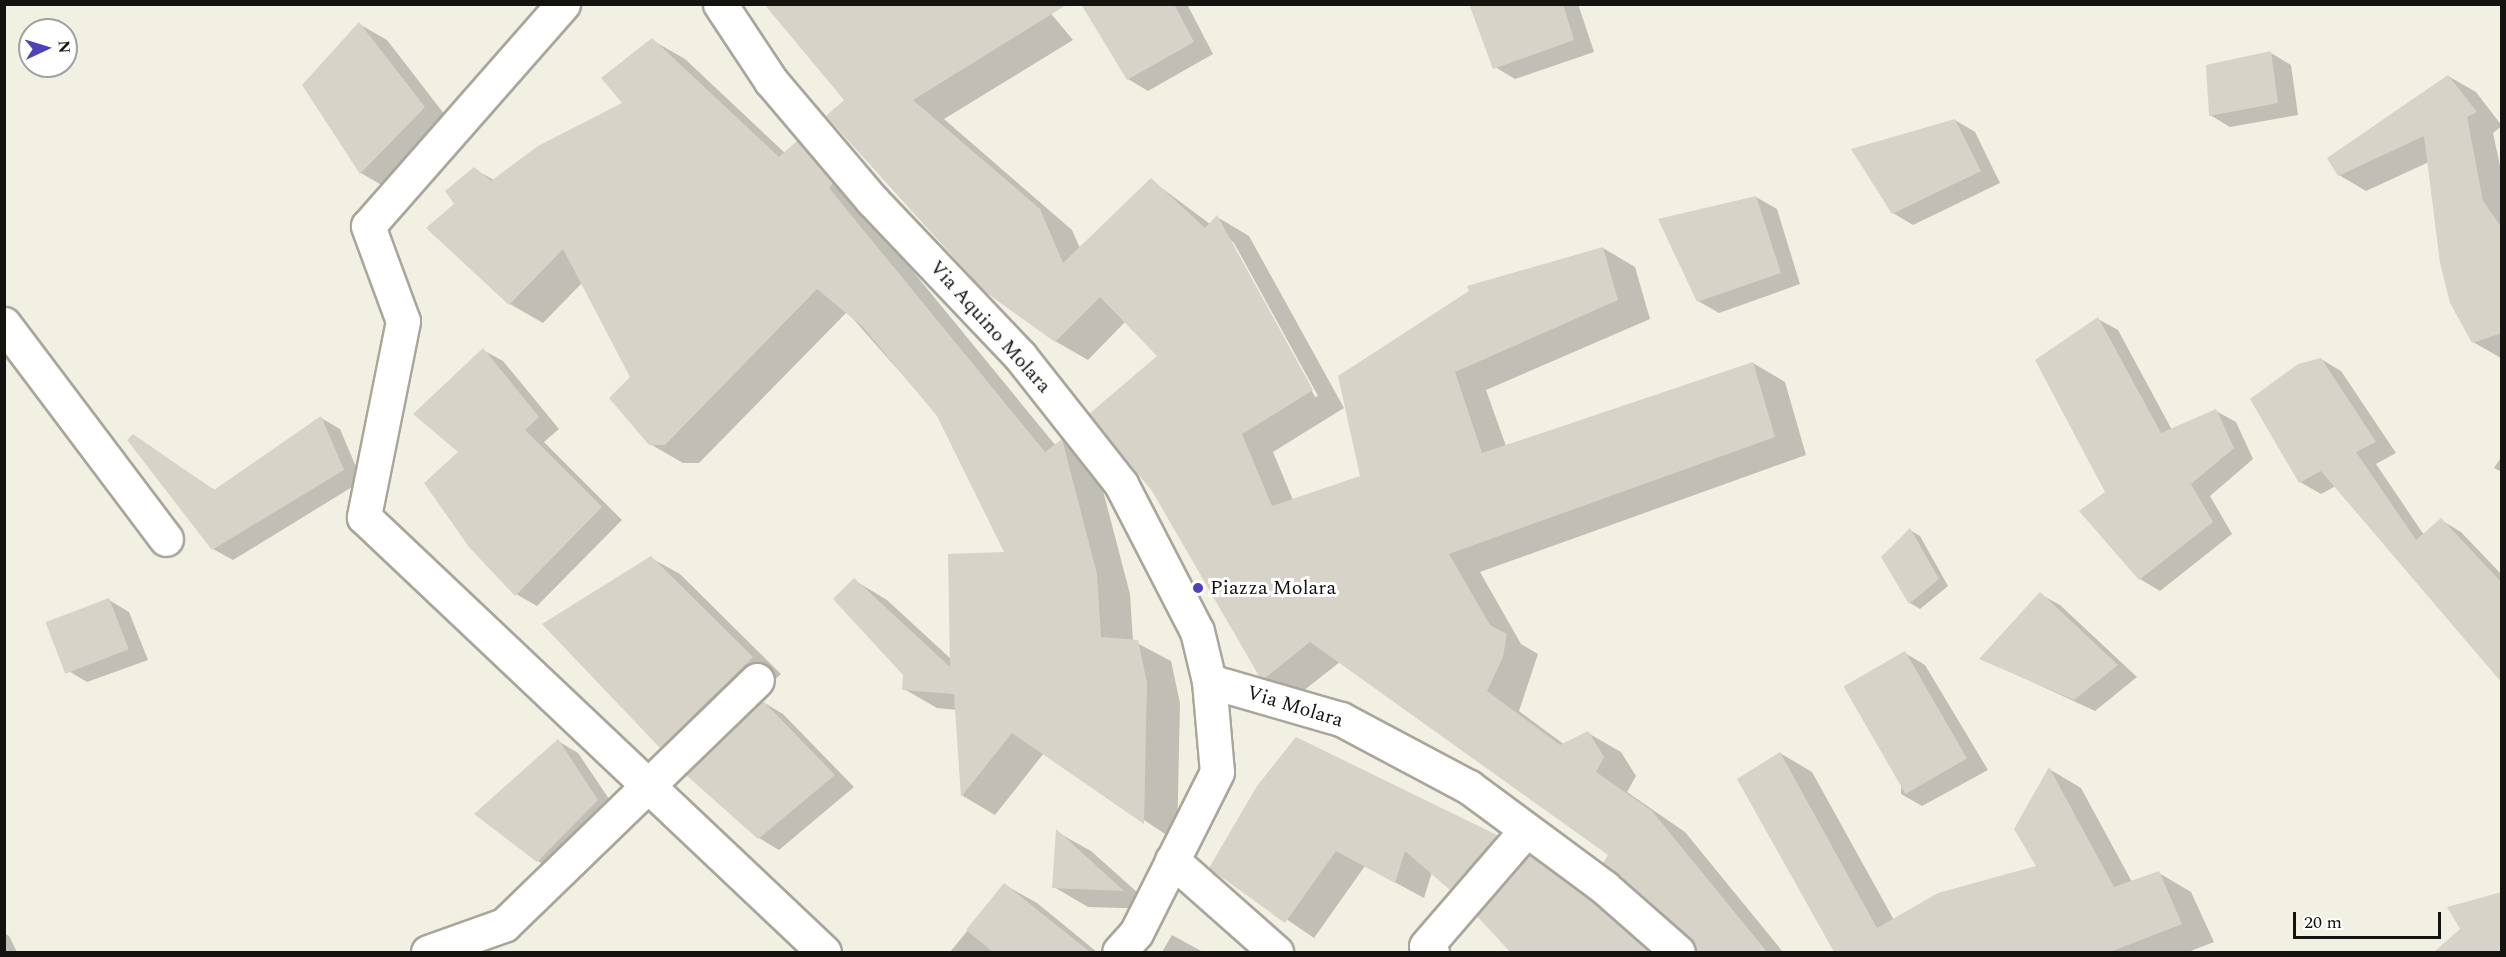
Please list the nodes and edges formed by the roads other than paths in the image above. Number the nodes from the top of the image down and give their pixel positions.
1 (563, 4) edge
2 (720, 4) edge
3 (4, 324) edge
4 (166, 539) dead end
5 (758, 680) dead end
6 (1209, 681) junction
7 (648, 786) junction
8 (1526, 830) junction
9 (1172, 860) junction
10 (428, 952) edge
11 (824, 952) edge
12 (1119, 952) edge
13 (1276, 952) edge
14 (1432, 952) edge
15 (1678, 952) edge

1 - 7 street
2 - 6 street, Via Aquino Molara
3 - 4 street
5 - 7 street
6 - 8 street, Via Molara
6 - 9 street
7 - 10 street
7 - 11 street
8 - 14 street
8 - 15 street, Via Molara
9 - 12 street
9 - 13 street

